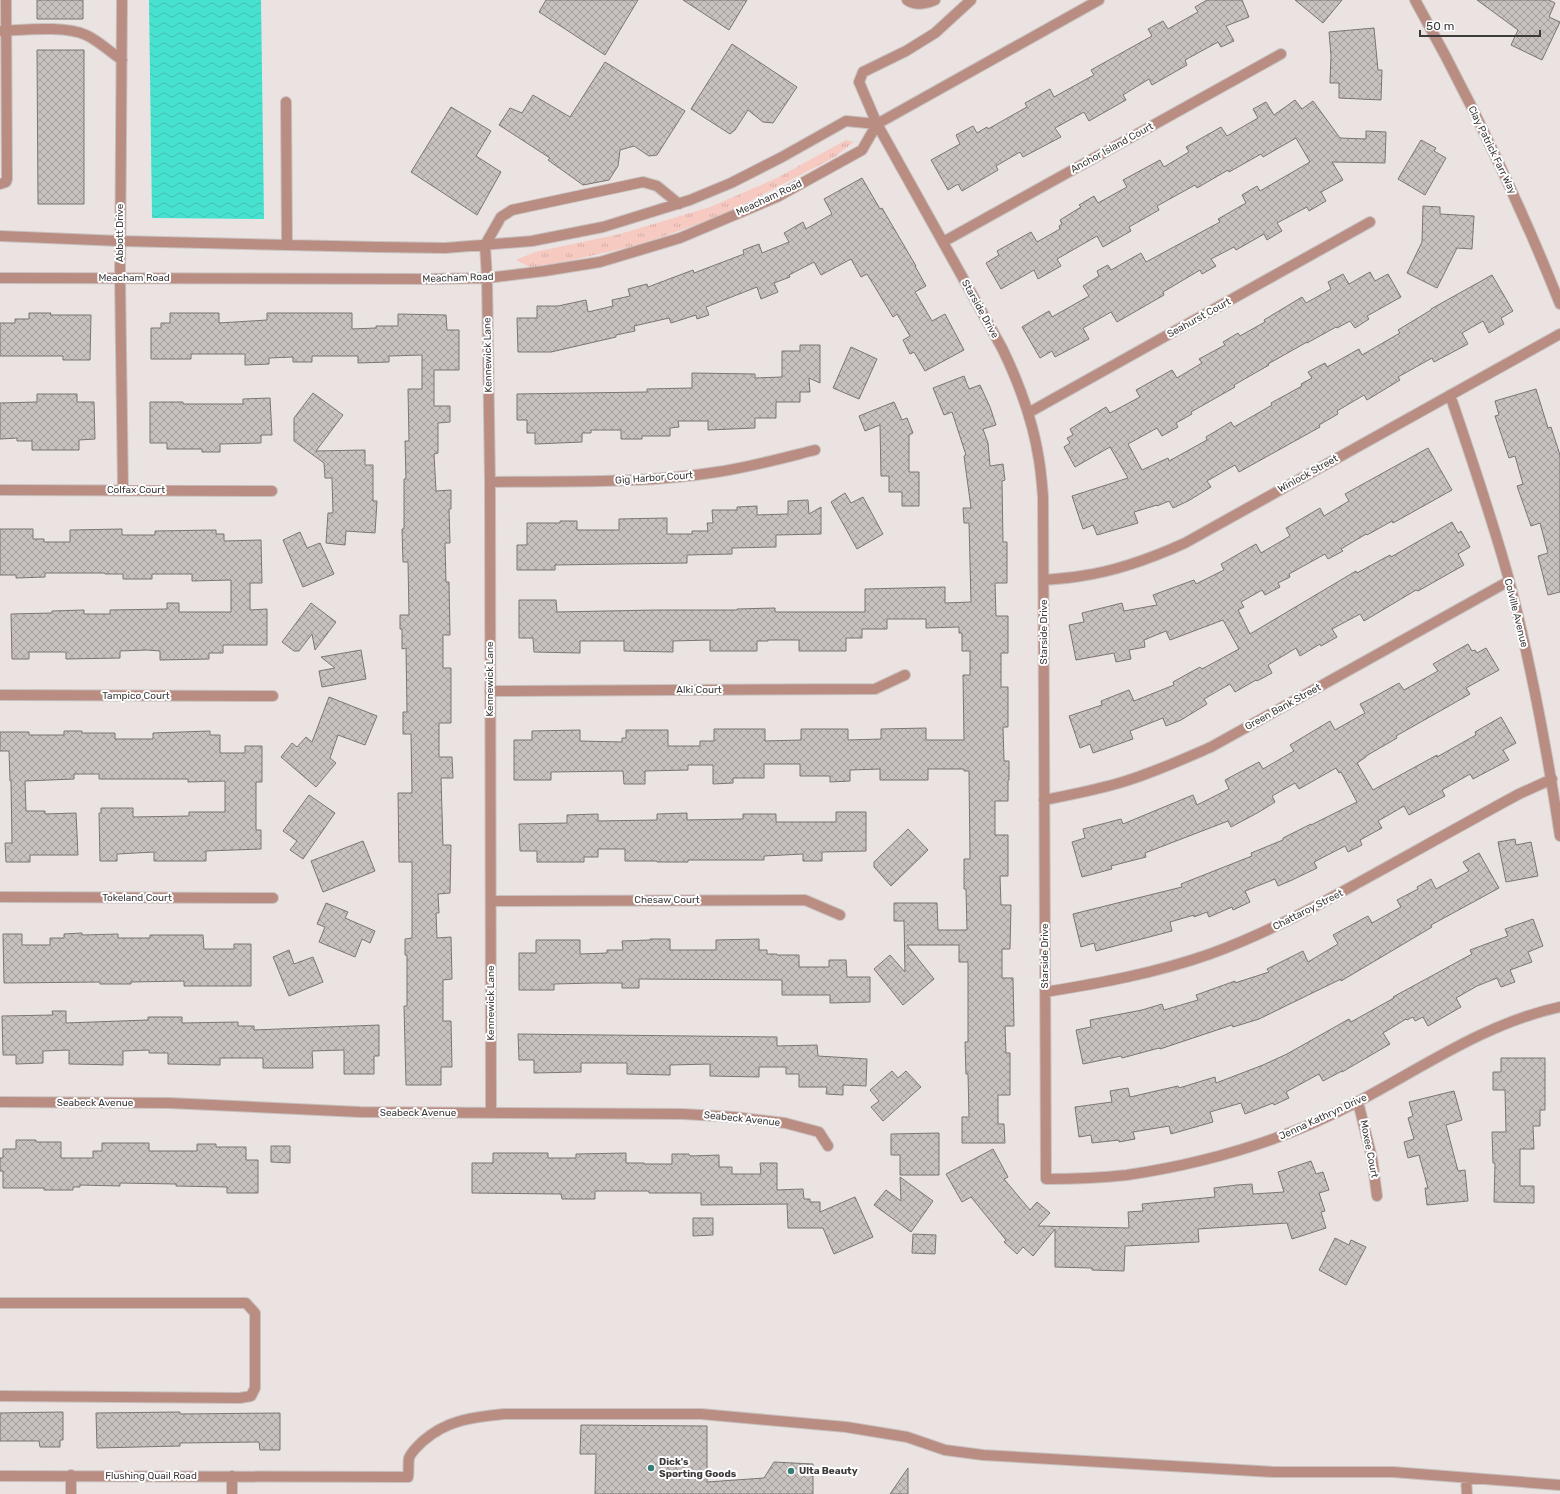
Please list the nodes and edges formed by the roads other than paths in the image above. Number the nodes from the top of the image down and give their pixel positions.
1 (6, 0) edge
2 (122, 0) edge
3 (907, 0) edge
4 (935, 0) edge
5 (971, 0) edge
6 (1099, 0) edge
7 (1414, 0) edge
8 (3, 31) edge
9 (1281, 54) dead end
10 (122, 60) junction
11 (286, 102) dead end
12 (877, 124) junction
13 (0, 184) edge
14 (679, 204) junction
15 (1370, 222) dead end
16 (0, 236) edge
17 (120, 240) junction
18 (943, 242) junction
19 (287, 245) junction
20 (485, 245) junction
21 (0, 278) edge
22 (120, 278) junction
23 (487, 278) junction
24 (1560, 304) edge
25 (1560, 334) edge
26 (1450, 395) junction
27 (1028, 413) junction
28 (815, 450) dead end
29 (490, 482) junction
30 (0, 490) edge
31 (123, 490) junction
32 (272, 491) dead end
33 (1044, 580) junction
34 (1509, 581) junction
35 (905, 676) dead end
36 (490, 691) junction
37 (0, 695) edge
38 (273, 696) dead end
39 (1552, 779) junction
40 (1044, 800) junction
41 (1560, 836) edge
42 (0, 897) edge
43 (273, 898) dead end
44 (491, 901) junction
45 (840, 915) dead end
46 (1045, 992) junction
47 (1560, 1006) edge
48 (0, 1102) edge
49 (1358, 1102) junction
50 (491, 1113) junction
51 (828, 1146) dead end
52 (1046, 1180) joint
53 (1377, 1196) dead end
54 (0, 1303) edge
55 (0, 1396) edge
56 (0, 1476) edge
57 (72, 1476) junction
58 (232, 1476) junction
59 (1466, 1478) junction
60 (1560, 1485) edge
61 (71, 1494) edge
62 (232, 1494) edge
63 (1467, 1494) edge

1 - 8 street
2 - 10 street, Abbott Drive
3 - 4 street
5 - 12 street, Starside Drive
6 - 12 street
7 - 24 street, Clay Patrick Farr Way
8 - 10 street
8 - 13 street
9 - 18 street, Anchor Island Court
10 - 17 street, Abbott Drive
11 - 19 street
12 - 14 street
12 - 18 street, Starside Drive
12 - 23 street, Meacham Road
14 - 20 street
14 - 20 street
15 - 27 street, Seahurst Court
16 - 17 street
17 - 19 street
17 - 22 street, Abbott Drive
18 - 27 street, Starside Drive
19 - 20 street
20 - 23 street, Kennewick Lane
21 - 22 street, Meacham Road
22 - 23 street, Meacham Road
22 - 31 street, Abbott Drive
23 - 29 street, Kennewick Lane
25 - 26 street, Winlock Street
26 - 33 street, Winlock Street
26 - 34 street, Colville Avenue
27 - 33 street, Starside Drive
28 - 29 street, Gig Harbor Court
29 - 36 street, Kennewick Lane
30 - 31 street, Colfax Court
31 - 32 street, Colfax Court
33 - 40 street, Starside Drive
34 - 39 street, Colville Avenue
34 - 40 street, Green Bank Street
35 - 36 street, Alki Court
36 - 44 street, Kennewick Lane
37 - 38 street, Tampico Court
39 - 41 street, Colville Avenue
39 - 46 street, Chattaroy Street
40 - 46 street, Starside Drive
42 - 43 street, Tokeland Court
44 - 45 street, Chesaw Court
44 - 50 street, Kennewick Lane
46 - 52 street, Starside Drive
47 - 49 street, Jenna Kathryn Drive
48 - 50 street, Seabeck Avenue
49 - 52 street, Jenna Kathryn Drive
49 - 53 street, Moxee Court
50 - 51 street, Seabeck Avenue
54 - 55 street
56 - 57 street, Flushing Quail Road
57 - 58 street, Flushing Quail Road
57 - 61 street
58 - 59 street, Flushing Quail Road
58 - 62 street
59 - 60 street
59 - 63 street

